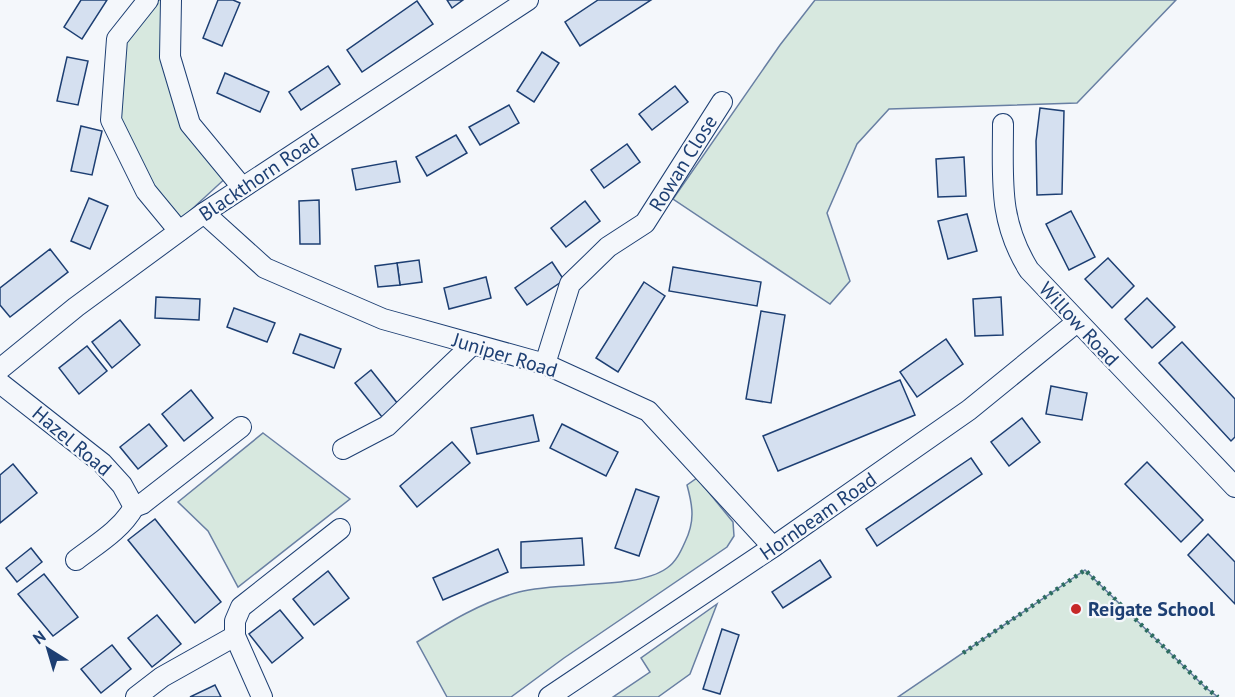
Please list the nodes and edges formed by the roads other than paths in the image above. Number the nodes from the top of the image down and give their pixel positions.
1 (148, 0) edge
2 (171, 0) edge
3 (528, 0) edge
4 (722, 102) dead end
5 (1003, 124) dead end
6 (242, 187) junction
7 (204, 213) junction
8 (179, 231) junction
9 (1077, 322) junction
10 (473, 344) junction
11 (545, 364) junction
12 (0, 369) edge
13 (0, 383) edge
14 (241, 427) dead end
15 (343, 449) dead end
16 (1235, 487) edge
17 (134, 507) junction
18 (340, 529) dead end
19 (773, 548) junction
20 (76, 560) dead end
21 (235, 636) junction
22 (135, 697) edge
23 (262, 697) edge
24 (549, 697) edge

1 - 8 street
2 - 6 street
3 - 6 street, Blackthorn Road
4 - 11 street, Rowan Close
5 - 9 street, Willow Road
6 - 7 street, Blackthorn Road
7 - 8 street, Blackthorn Road
7 - 10 street, Juniper Road
8 - 12 street, Blackthorn Road
9 - 16 street, Willow Road
9 - 19 street, Hornbeam Road
10 - 11 street, Juniper Road
10 - 15 street
11 - 19 street, Juniper Road
13 - 17 street, Hazel Road
14 - 17 street
17 - 20 street
18 - 21 street
19 - 24 street, Hornbeam Road
21 - 22 street
21 - 23 street

